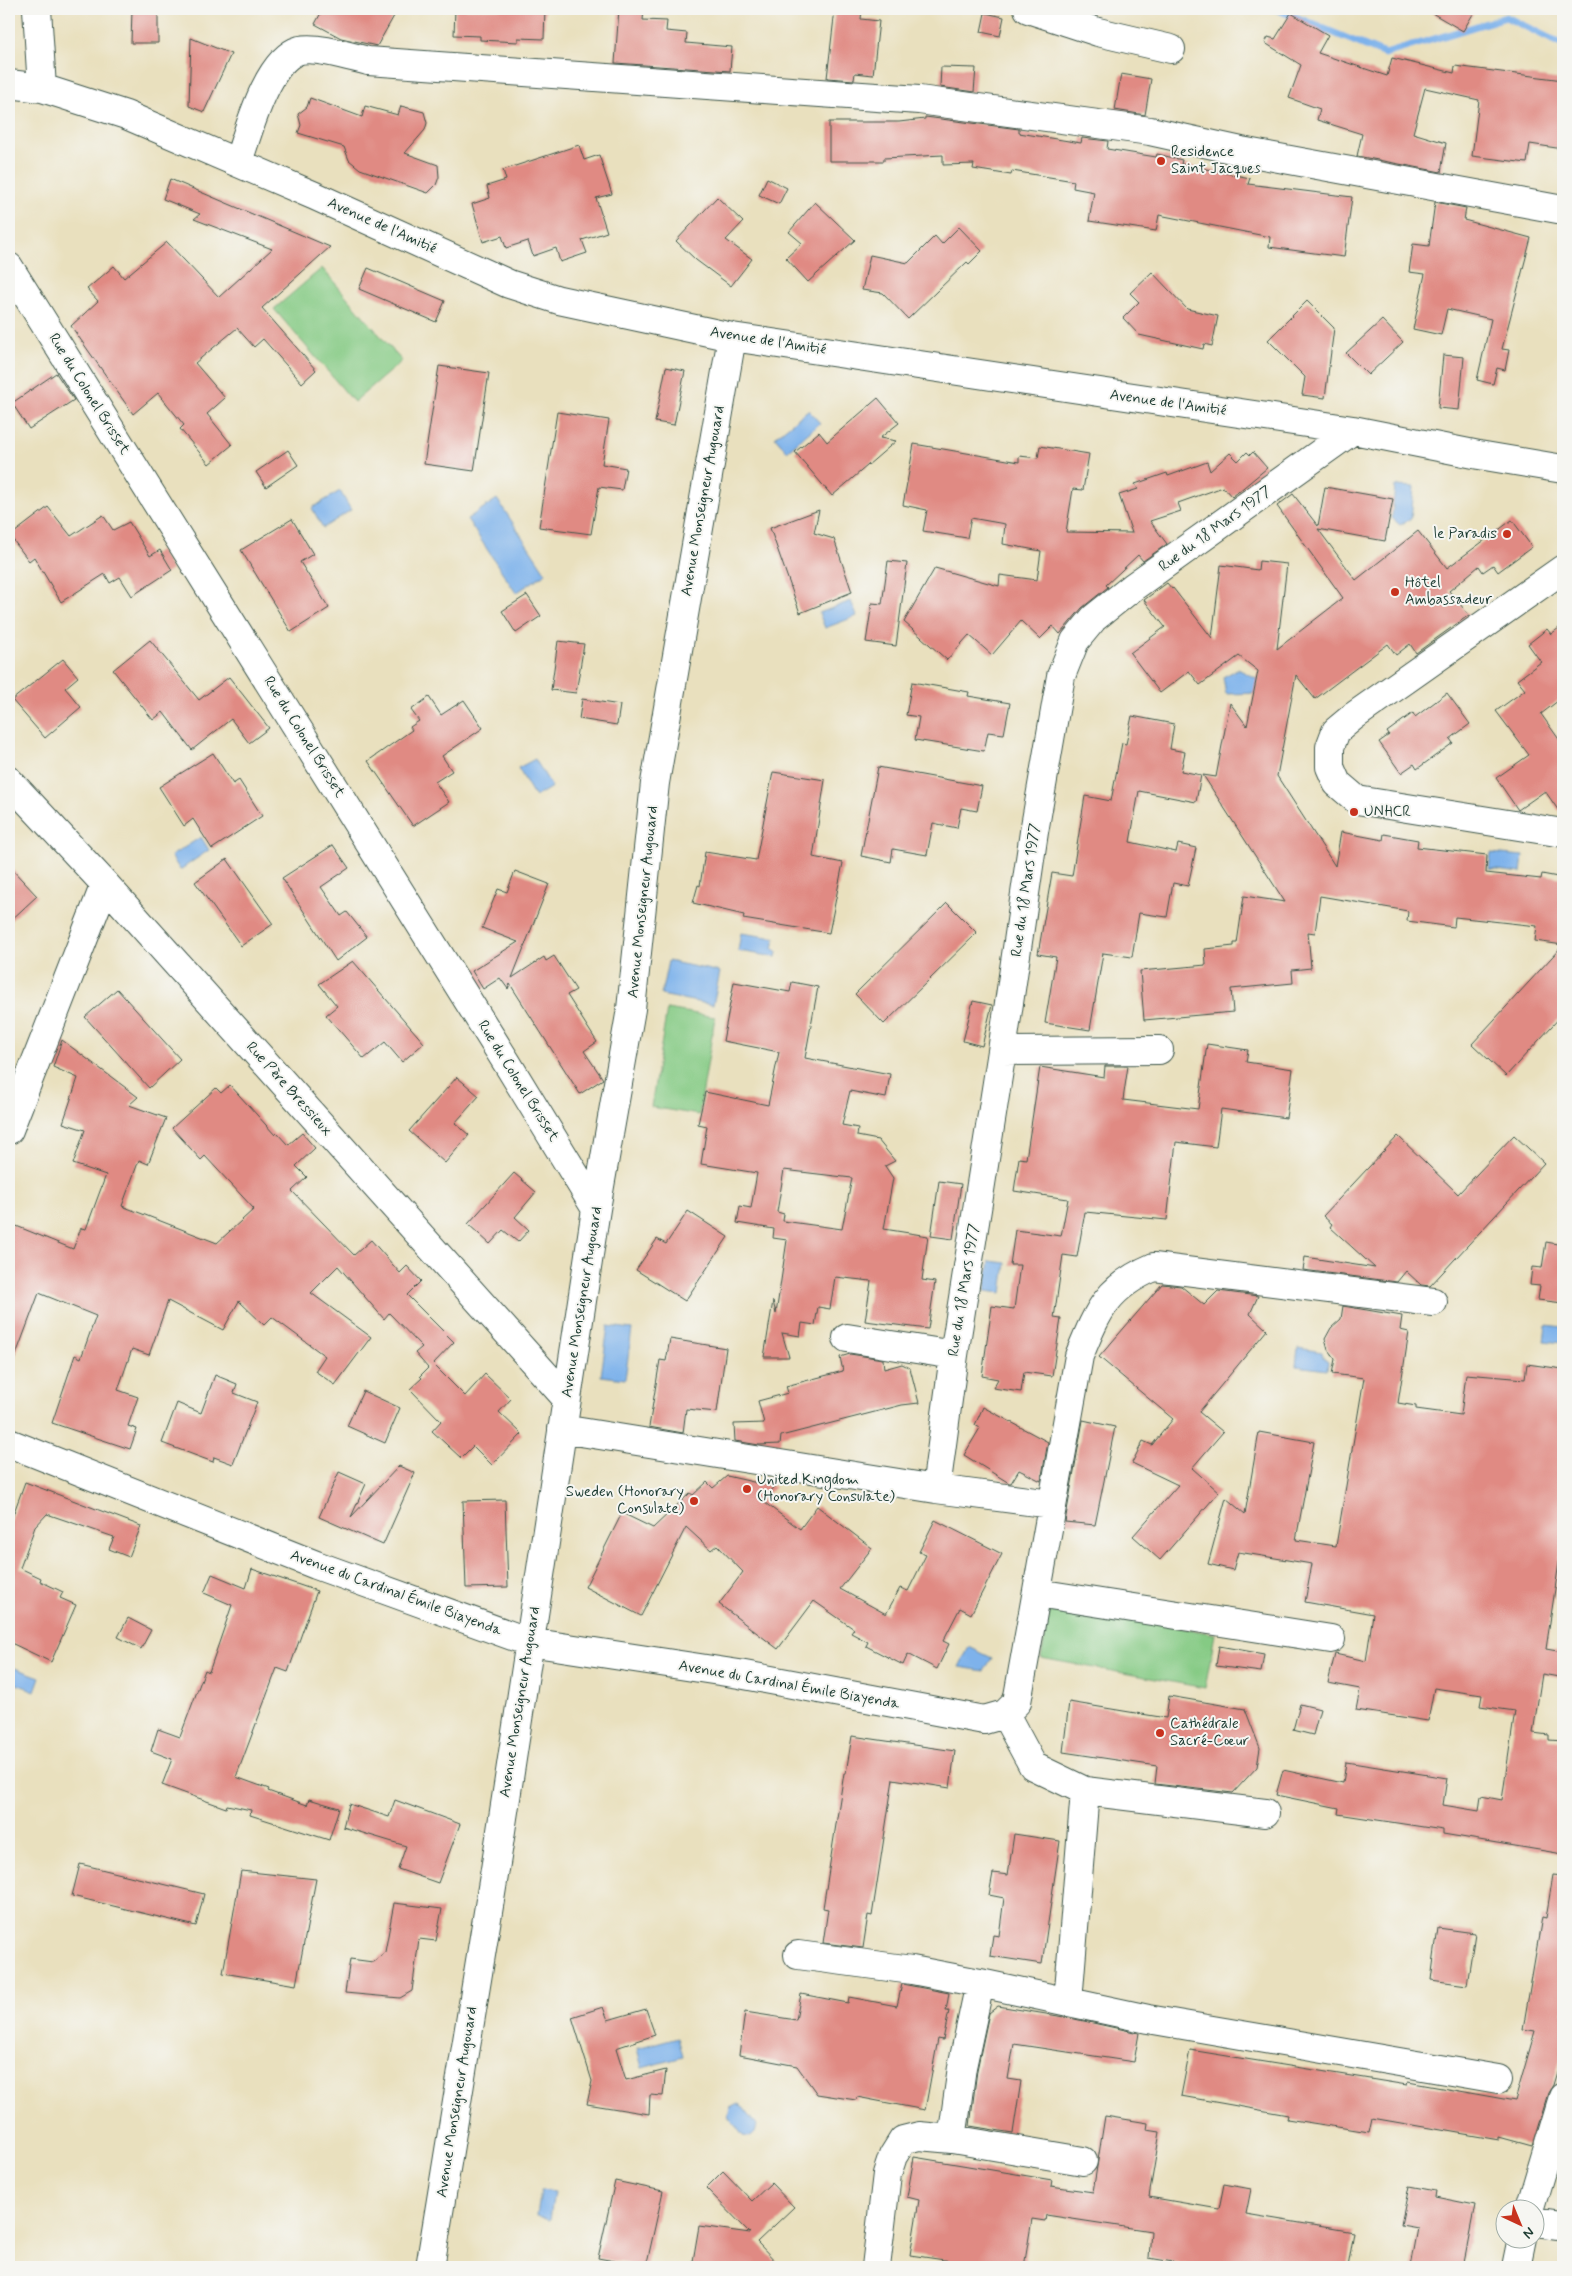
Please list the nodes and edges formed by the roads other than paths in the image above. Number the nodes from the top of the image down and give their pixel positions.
1 (36, 9) edge
2 (1028, 9) edge
3 (1171, 49) dead end
4 (9, 84) edge
5 (42, 88) junction
6 (238, 162) junction
7 (1563, 210) edge
8 (13, 282) edge
9 (732, 337) junction
10 (1353, 430) junction
11 (1563, 469) edge
12 (1563, 569) edge
13 (9, 781) edge
14 (1563, 834) edge
15 (104, 884) junction
16 (1159, 1050) dead end
17 (1002, 1051) junction
18 (9, 1130) edge
19 (596, 1209) junction
20 (1434, 1302) dead end
21 (847, 1338) dead end
22 (954, 1355) junction
23 (566, 1398) junction
24 (562, 1429) junction
25 (9, 1443) edge
26 (936, 1488) junction
27 (1051, 1504) junction
28 (1037, 1593) junction
29 (1331, 1639) dead end
30 (529, 1642) junction
31 (1006, 1714) junction
32 (1085, 1791) junction
33 (1265, 1813) dead end
34 (798, 1955) dead end
35 (980, 1982) junction
36 (1068, 2002) junction
37 (1498, 2078) dead end
38 (1563, 2097) edge
39 (952, 2139) junction
40 (1083, 2161) dead end
41 (1533, 2198) edge
42 (1544, 2223) edge
43 (1563, 2226) edge
44 (1520, 2248) edge
45 (430, 2267) edge
46 (876, 2267) edge
47 (1516, 2267) edge

1 - 5 street
2 - 3 street
4 - 5 street, Avenue de l'Amitié
5 - 6 street, Avenue de l'Amitié
6 - 7 street
6 - 9 street, Avenue de l'Amitié
8 - 19 street, Rue du Colonel Brisset
9 - 10 street, Avenue de l'Amitié
9 - 19 street, Avenue Monseigneur Augouard
10 - 11 street, Avenue de l'Amitié
10 - 17 street, Rue du 18 Mars 1977
12 - 14 street
13 - 15 street, Rue Père Bressieux
15 - 18 street
15 - 23 street, Rue Père Bressieux
16 - 17 street
17 - 22 street, Rue du 18 Mars 1977
19 - 23 street, Avenue Monseigneur Augouard
20 - 27 street
21 - 22 street
22 - 26 street, Rue du 18 Mars 1977
23 - 24 street, Avenue Monseigneur Augouard
24 - 26 street
24 - 30 street, Avenue Monseigneur Augouard
25 - 30 street, Avenue du Cardinal Émile Biayenda
26 - 27 street
27 - 28 street
28 - 29 street
28 - 31 street
30 - 31 street, Avenue du Cardinal Émile Biayenda
30 - 45 street, Avenue Monseigneur Augouard
31 - 32 street
32 - 33 street
32 - 36 street
34 - 35 street
35 - 36 street
35 - 39 street
36 - 37 street
38 - 41 street
39 - 40 street
39 - 46 street
42 - 43 street
44 - 47 street

